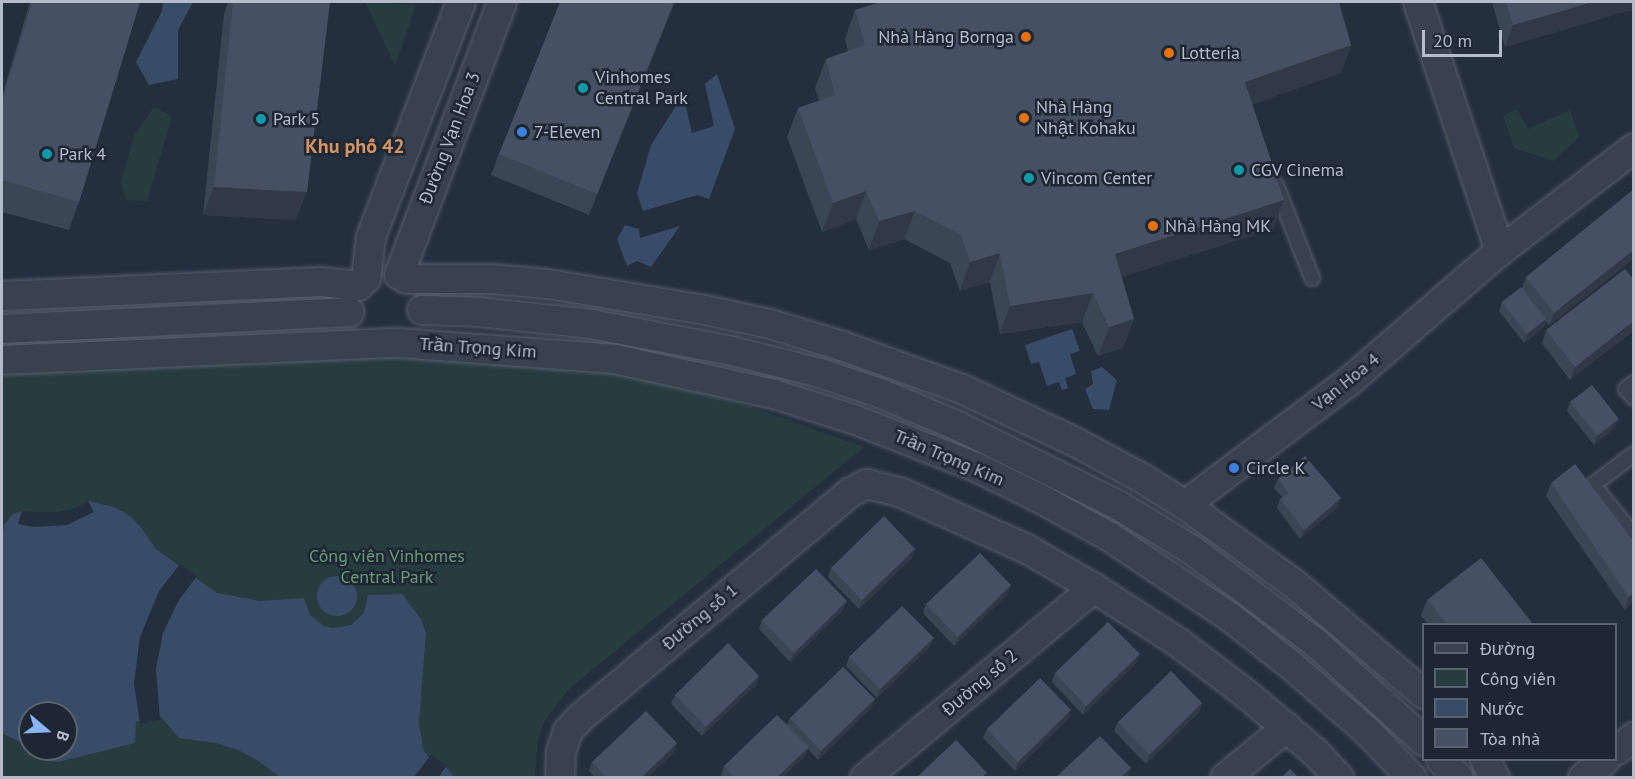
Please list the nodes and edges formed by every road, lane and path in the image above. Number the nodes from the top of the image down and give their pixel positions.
1 (461, 2) edge
2 (502, 2) edge
3 (1418, 2) edge
4 (1634, 148) edge
5 (1270, 169) edge
6 (1500, 251) junction
7 (403, 277) junction
8 (1312, 278) dead end
9 (362, 282) junction
10 (2, 296) edge
11 (422, 310) junction
12 (350, 312) junction
13 (2, 329) edge
14 (386, 343) junction
15 (2, 360) edge
16 (1634, 383) edge
17 (1634, 398) edge
18 (1634, 454) edge
19 (1185, 505) junction
20 (1634, 536) edge
21 (1094, 588) junction
22 (1422, 692) edge
23 (1287, 727) junction
24 (1634, 737) edge
25 (1422, 739) edge
26 (1617, 750) edge
27 (1443, 761) edge
28 (1486, 761) edge
29 (1603, 761) edge
30 (559, 773) edge
31 (865, 777) edge
32 (1225, 777) edge
33 (1339, 777) edge
34 (1412, 777) edge
35 (1459, 777) edge
36 (1495, 777) edge
37 (1583, 777) edge

1 - 9 street
2 - 7 street, Đường Vạn Hoa 3
3 - 6 street
4 - 6 street, Vạn Hoa 4
5 - 8 lane
6 - 19 street, Vạn Hoa 4
7 - 9 street
7 - 11 street, Trần Trọng Kim
7 - 19 street
9 - 10 street
9 - 12 street
11 - 14 street, Trần Trọng Kim
11 - 25 street, Trần Trọng Kim
12 - 13 street
12 - 14 street
14 - 15 street, Trần Trọng Kim
14 - 34 street, Trần Trọng Kim
16 - 17 lane
18 - 20 lane
19 - 22 street
21 - 23 street
21 - 30 street, Đường số 1
21 - 31 street, Đường số 2
23 - 32 street
23 - 33 street
24 - 26 street
27 - 35 street
28 - 36 street
29 - 37 street

